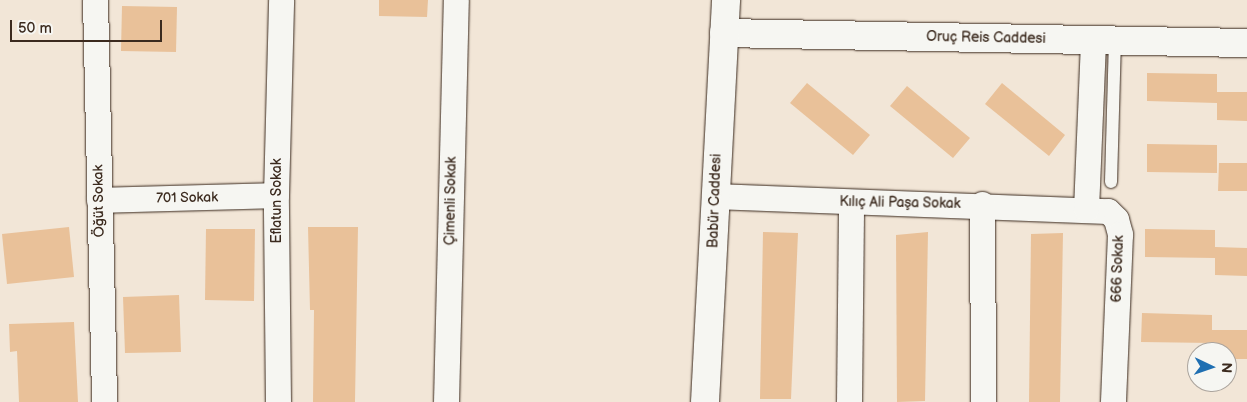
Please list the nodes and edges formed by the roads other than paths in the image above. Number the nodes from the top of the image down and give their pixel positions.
1 (95, 0) edge
2 (281, 0) edge
3 (456, 0) edge
4 (726, 0) edge
5 (724, 33) junction
6 (1104, 40) junction
7 (1247, 43) edge
8 (1111, 182) dead end
9 (276, 195) junction
10 (714, 196) junction
11 (99, 200) junction
12 (851, 202) junction
13 (982, 204) junction
14 (1086, 209) junction
15 (104, 402) edge
16 (278, 402) edge
17 (446, 402) edge
18 (705, 402) edge
19 (849, 402) edge
20 (983, 402) edge
21 (1113, 402) edge

1 - 11 street, Öğüt Sokak
2 - 9 street, Eflatun Sokak
3 - 17 street, Çimenli Sokak
4 - 5 street, Babür Caddesi
5 - 6 street, Oruç Reis Caddesi
5 - 10 street, Babür Caddesi
6 - 7 street, Oruç Reis Caddesi
6 - 8 lane
6 - 14 street
9 - 11 street, 701 Sokak
9 - 16 street, Eflatun Sokak
10 - 12 street, Kılıç Ali Paşa Sokak
10 - 18 street, Babür Caddesi
11 - 15 street, Öğüt Sokak
12 - 13 street, Kılıç Ali Paşa Sokak
12 - 19 street
13 - 14 street, Kılıç Ali Paşa Sokak
13 - 20 street
14 - 21 street, 666 Sokak

